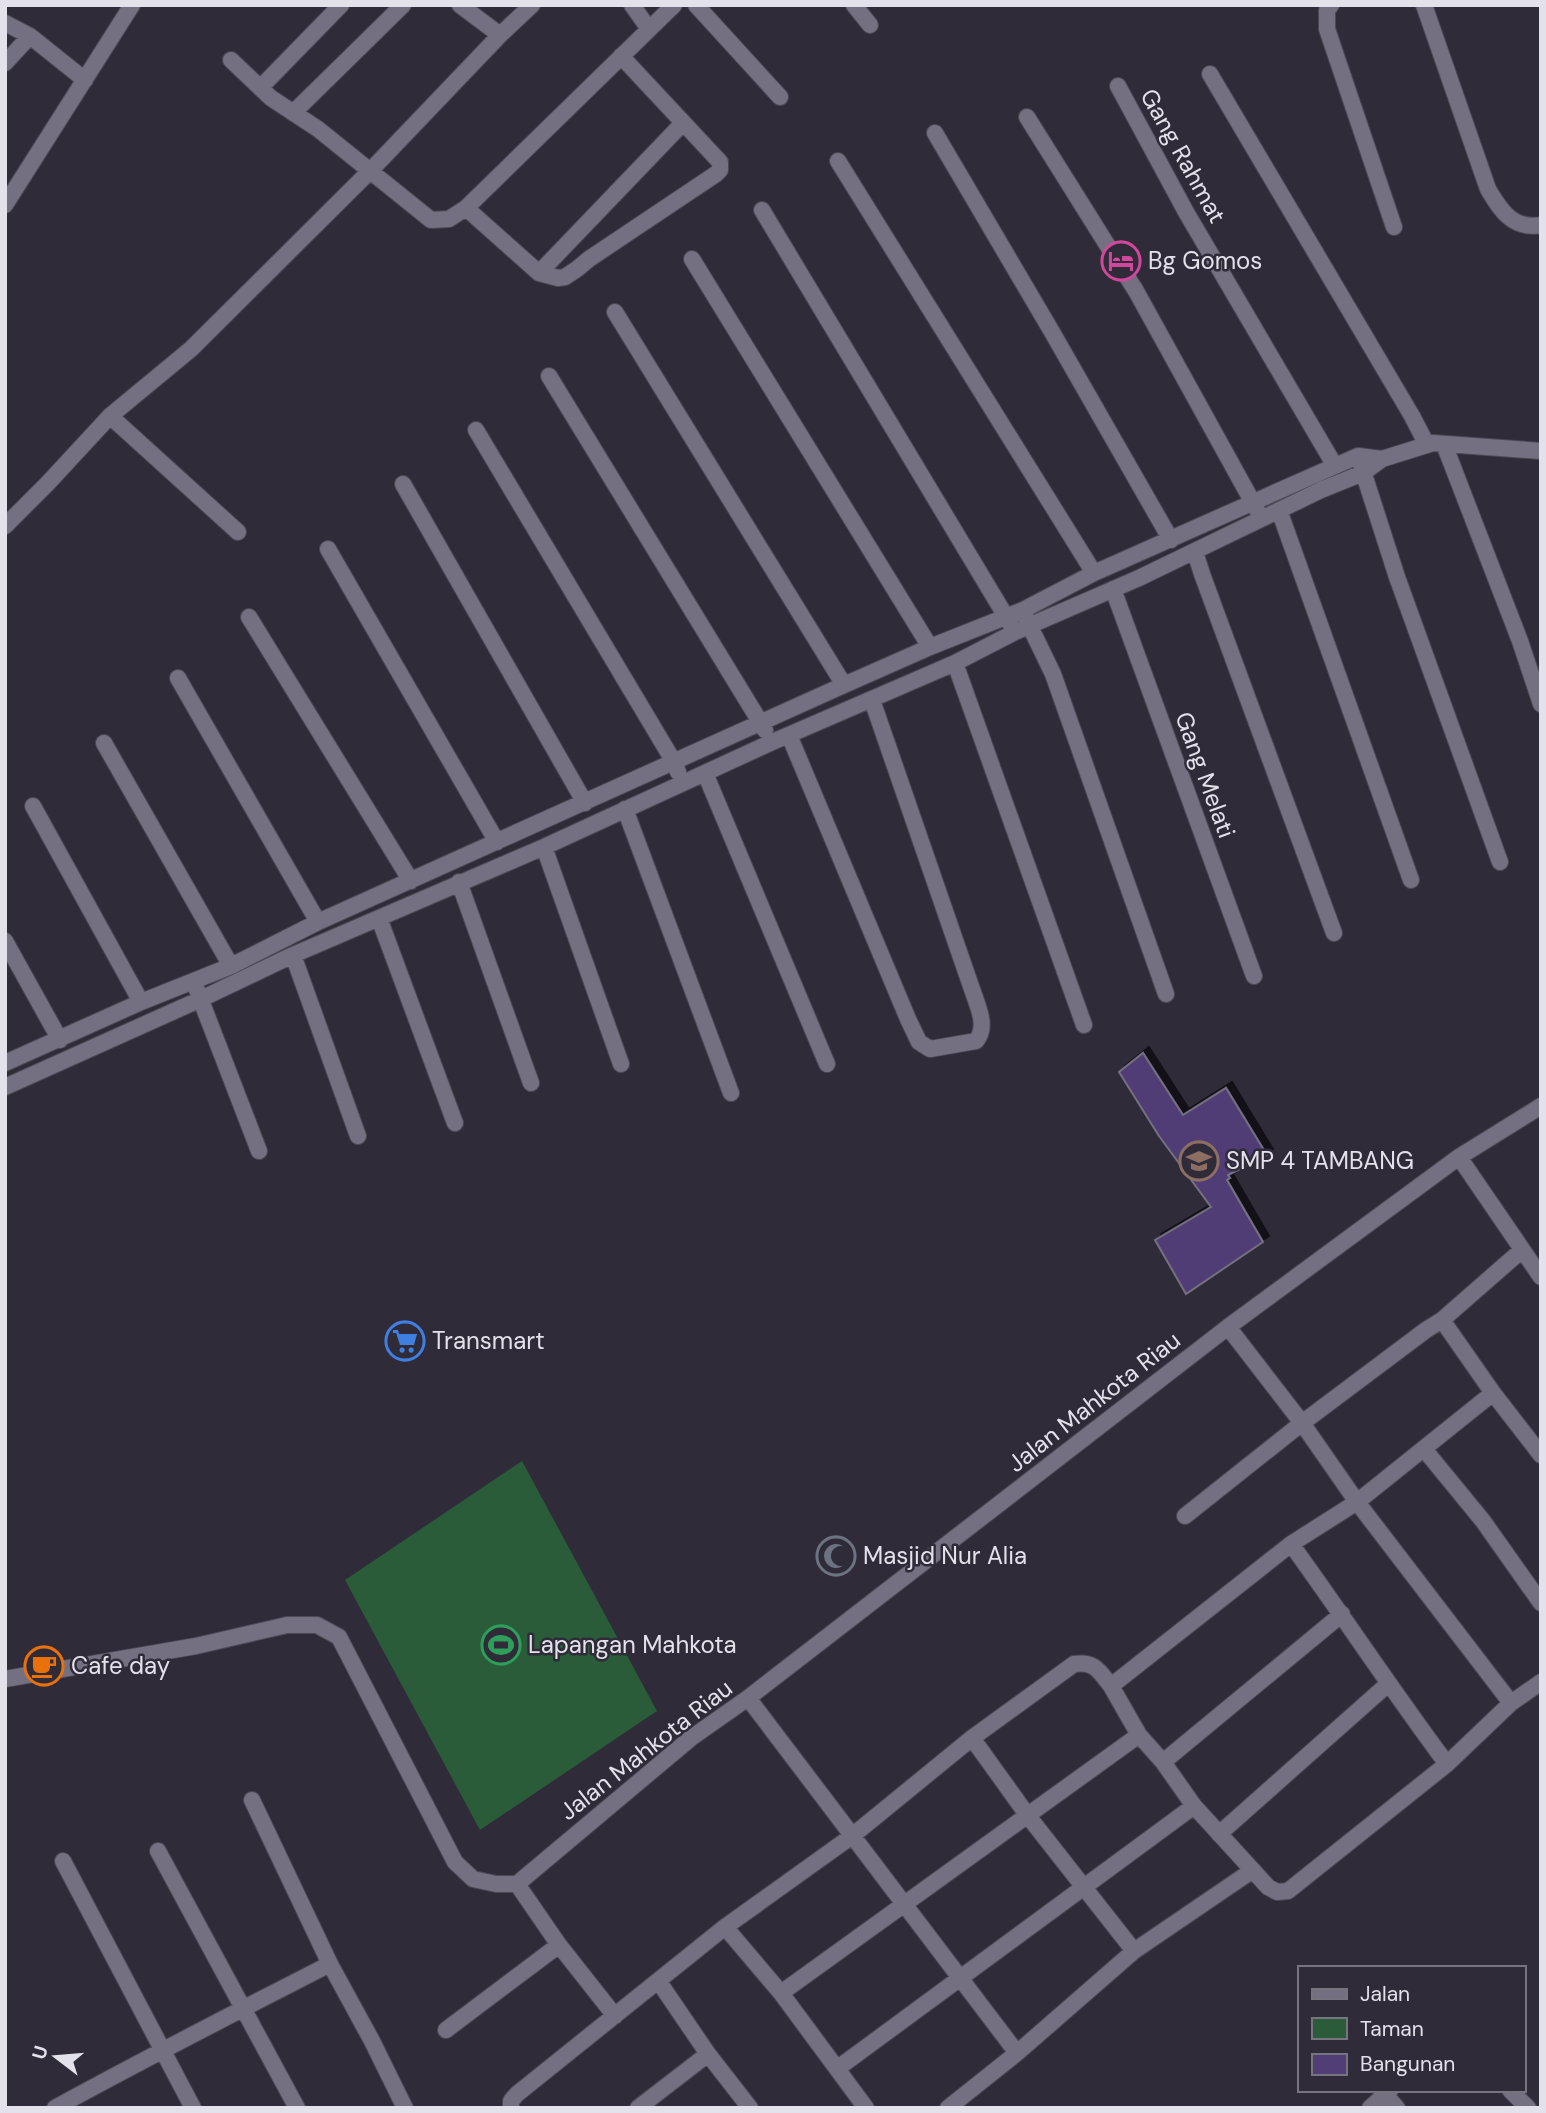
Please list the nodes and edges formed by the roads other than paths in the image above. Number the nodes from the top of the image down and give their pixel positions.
1 (132, 5) edge
2 (341, 5) edge
3 (403, 5) edge
4 (460, 5) edge
5 (532, 5) edge
6 (632, 5) edge
7 (674, 5) edge
8 (696, 5) edge
9 (854, 5) edge
10 (1331, 5) edge
11 (1424, 5) edge
12 (5, 23) edge
13 (870, 25) dead end
14 (649, 29) junction
15 (500, 35) junction
16 (30, 36) junction
17 (621, 56) junction
18 (231, 60) dead end
19 (5, 64) edge
20 (1210, 74) dead end
21 (85, 80) junction
22 (1118, 86) dead end
23 (261, 87) junction
24 (780, 97) dead end
25 (293, 113) junction
26 (1027, 117) dead end
27 (682, 124) junction
28 (935, 133) dead end
29 (838, 161) dead end
30 (371, 170) junction
31 (5, 205) edge
32 (466, 208) junction
33 (762, 210) dead end
34 (1541, 225) edge
35 (1394, 227) dead end
36 (692, 259) dead end
37 (539, 273) junction
38 (615, 312) dead end
39 (549, 376) dead end
40 (110, 416) junction
41 (475, 430) dead end
42 (1444, 444) junction
43 (1427, 445) junction
44 (1541, 450) edge
45 (1359, 456) junction
46 (1382, 459) junction
47 (1335, 466) junction
48 (1363, 473) junction
49 (403, 484) dead end
50 (1253, 503) junction
51 (1279, 510) junction
52 (1261, 519) junction
53 (5, 526) edge
54 (238, 532) dead end
55 (1171, 540) junction
56 (328, 549) dead end
57 (1195, 552) junction
58 (1094, 573) junction
59 (1113, 589) junction
60 (1023, 610) junction
61 (1006, 616) junction
62 (249, 617) dead end
63 (1023, 629) junction
64 (930, 647) junction
65 (955, 663) junction
66 (178, 678) dead end
67 (844, 685) junction
68 (872, 700) junction
69 (1541, 704) edge
70 (761, 722) junction
71 (789, 735) junction
72 (104, 743) dead end
73 (770, 743) junction
74 (674, 762) junction
75 (705, 773) junction
76 (682, 784) junction
77 (585, 803) junction
78 (33, 806) dead end
79 (625, 809) junction
80 (497, 842) junction
81 (544, 847) junction
82 (1500, 862) dead end
83 (411, 880) junction
84 (1410, 880) dead end
85 (458, 883) junction
86 (379, 918) junction
87 (318, 922) junction
88 (1334, 933) dead end
89 (5, 940) edge
90 (272, 946) junction
91 (286, 959) junction
92 (231, 966) junction
93 (1254, 976) dead end
94 (193, 982) junction
95 (1166, 993) dead end
96 (201, 999) junction
97 (141, 1002) junction
98 (1084, 1025) dead end
99 (60, 1040) junction
100 (5, 1063) edge
101 (621, 1064) dead end
102 (827, 1064) dead end
103 (531, 1083) dead end
104 (5, 1087) edge
105 (731, 1093) dead end
106 (1540, 1107) edge
107 (454, 1123) dead end
108 (358, 1136) dead end
109 (259, 1151) dead end
110 (1459, 1157) junction
111 (1522, 1250) junction
112 (1541, 1277) edge
113 (1442, 1320) junction
114 (1228, 1327) junction
115 (1493, 1393) junction
116 (1302, 1423) junction
117 (1424, 1449) junction
118 (1541, 1455) edge
119 (1357, 1502) junction
120 (1185, 1516) dead end
121 (1292, 1544) junction
122 (1541, 1603) edge
123 (1342, 1614) junction
124 (5, 1679) edge
125 (1541, 1682) edge
126 (1388, 1684) junction
127 (1111, 1686) junction
128 (748, 1698) junction
129 (1511, 1703) junction
130 (1139, 1735) junction
131 (972, 1738) junction
132 (1163, 1762) junction
133 (1447, 1764) junction
134 (252, 1800) dead end
135 (1194, 1806) junction
136 (1028, 1816) junction
137 (1219, 1833) junction
138 (852, 1836) junction
139 (158, 1852) dead end
140 (63, 1861) dead end
141 (1253, 1870) junction
142 (517, 1884) junction
143 (1083, 1886) junction
144 (905, 1905) junction
145 (725, 1927) junction
146 (559, 1945) junction
147 (1134, 1951) junction
148 (330, 1964) junction
149 (960, 1979) junction
150 (659, 1982) junction
151 (781, 1993) junction
152 (242, 2009) junction
153 (615, 2016) junction
154 (446, 2030) dead end
155 (163, 2050) junction
156 (1017, 2053) junction
157 (708, 2054) junction
158 (838, 2068) junction
159 (1385, 2092) edge
160 (1512, 2092) edge
161 (55, 2108) edge
162 (193, 2108) edge
163 (297, 2108) edge
164 (405, 2108) edge
165 (511, 2108) edge
166 (638, 2108) edge
167 (750, 2108) edge
168 (866, 2108) edge
169 (948, 2108) edge
170 (1370, 2108) edge
171 (1397, 2108) edge
172 (1528, 2108) edge

1 - 21 street
2 - 23 street
3 - 25 street
4 - 15 street
5 - 15 street
6 - 14 street
7 - 14 street
8 - 24 street
9 - 13 street
10 - 35 street
11 - 34 street
12 - 16 street
14 - 17 street
15 - 30 street
16 - 19 street
16 - 21 street
17 - 27 street
17 - 32 street
18 - 23 street
20 - 43 street
21 - 31 street
22 - 47 street, Gang Rahmat
23 - 25 street
25 - 30 street
26 - 50 street
27 - 37 street
27 - 37 street
28 - 55 street
29 - 58 street
30 - 32 street
30 - 40 street
32 - 37 street
33 - 61 street
36 - 64 street
38 - 67 street
39 - 70 street
40 - 53 street
40 - 54 street
41 - 74 street
42 - 43 street
42 - 44 street
42 - 69 street
43 - 46 street
45 - 46 street
45 - 47 street
45 - 48 street
46 - 48 street
47 - 50 street
48 - 51 street
48 - 82 street
49 - 77 street
50 - 52 street
50 - 55 street
51 - 52 street
51 - 84 street
52 - 57 street
55 - 58 street
56 - 80 street
57 - 59 street
57 - 88 street
58 - 60 street
59 - 63 street
59 - 93 street, Gang Melati
60 - 61 street
60 - 63 street
61 - 63 street
61 - 64 street
62 - 83 street
63 - 65 street
63 - 95 street
64 - 67 street
65 - 68 street
65 - 98 street
66 - 87 street
67 - 70 street
68 - 71 street
68 - 71 street
70 - 73 street
70 - 74 street
71 - 73 street
72 - 92 street
73 - 75 street
74 - 76 street
74 - 77 street
75 - 76 street
75 - 102 street
76 - 79 street
77 - 80 street
78 - 97 street
79 - 81 street
79 - 105 street
80 - 83 street
81 - 85 street
81 - 101 street
83 - 87 street
85 - 86 street
85 - 103 street
86 - 91 street
86 - 107 street
87 - 90 street
89 - 99 street
90 - 91 street
90 - 92 street
91 - 96 street
91 - 108 street
92 - 94 street
94 - 96 street
94 - 97 street
96 - 104 street
96 - 109 street
97 - 99 street
99 - 100 street
106 - 110 street, Jalan Mahkota Riau
110 - 111 street
110 - 114 street, Jalan Mahkota Riau
111 - 112 street
111 - 113 street
113 - 115 street
113 - 116 street
114 - 116 street
114 - 128 street, Jalan Mahkota Riau
115 - 117 street
115 - 118 street
116 - 119 street
116 - 120 street
117 - 119 street
117 - 122 street
119 - 121 street
119 - 129 street
121 - 123 street
121 - 127 street
123 - 126 street
123 - 132 street
124 - 142 street
125 - 129 street
126 - 133 street
126 - 137 street
127 - 130 street
127 - 131 street
128 - 138 street
128 - 142 street, Jalan Mahkota Riau
129 - 133 street
130 - 132 street
130 - 136 street
131 - 136 street
131 - 138 street
132 - 135 street
133 - 141 street
134 - 148 street
135 - 137 street
135 - 143 street
136 - 143 street
136 - 144 street
137 - 141 street
138 - 144 street
138 - 145 street
139 - 152 street
140 - 155 street
141 - 147 street
142 - 146 street
143 - 147 street
143 - 149 street
144 - 149 street
144 - 151 street
145 - 150 street
145 - 151 street
146 - 153 street
146 - 154 street
147 - 156 street
148 - 152 street
148 - 164 street
149 - 156 street
149 - 158 street
150 - 153 street
150 - 157 street
151 - 158 street
152 - 155 street
152 - 163 street
153 - 165 street
155 - 161 street
155 - 162 street
156 - 169 street
157 - 166 street
157 - 167 street
158 - 168 street
159 - 170 street
159 - 171 street
160 - 172 street

